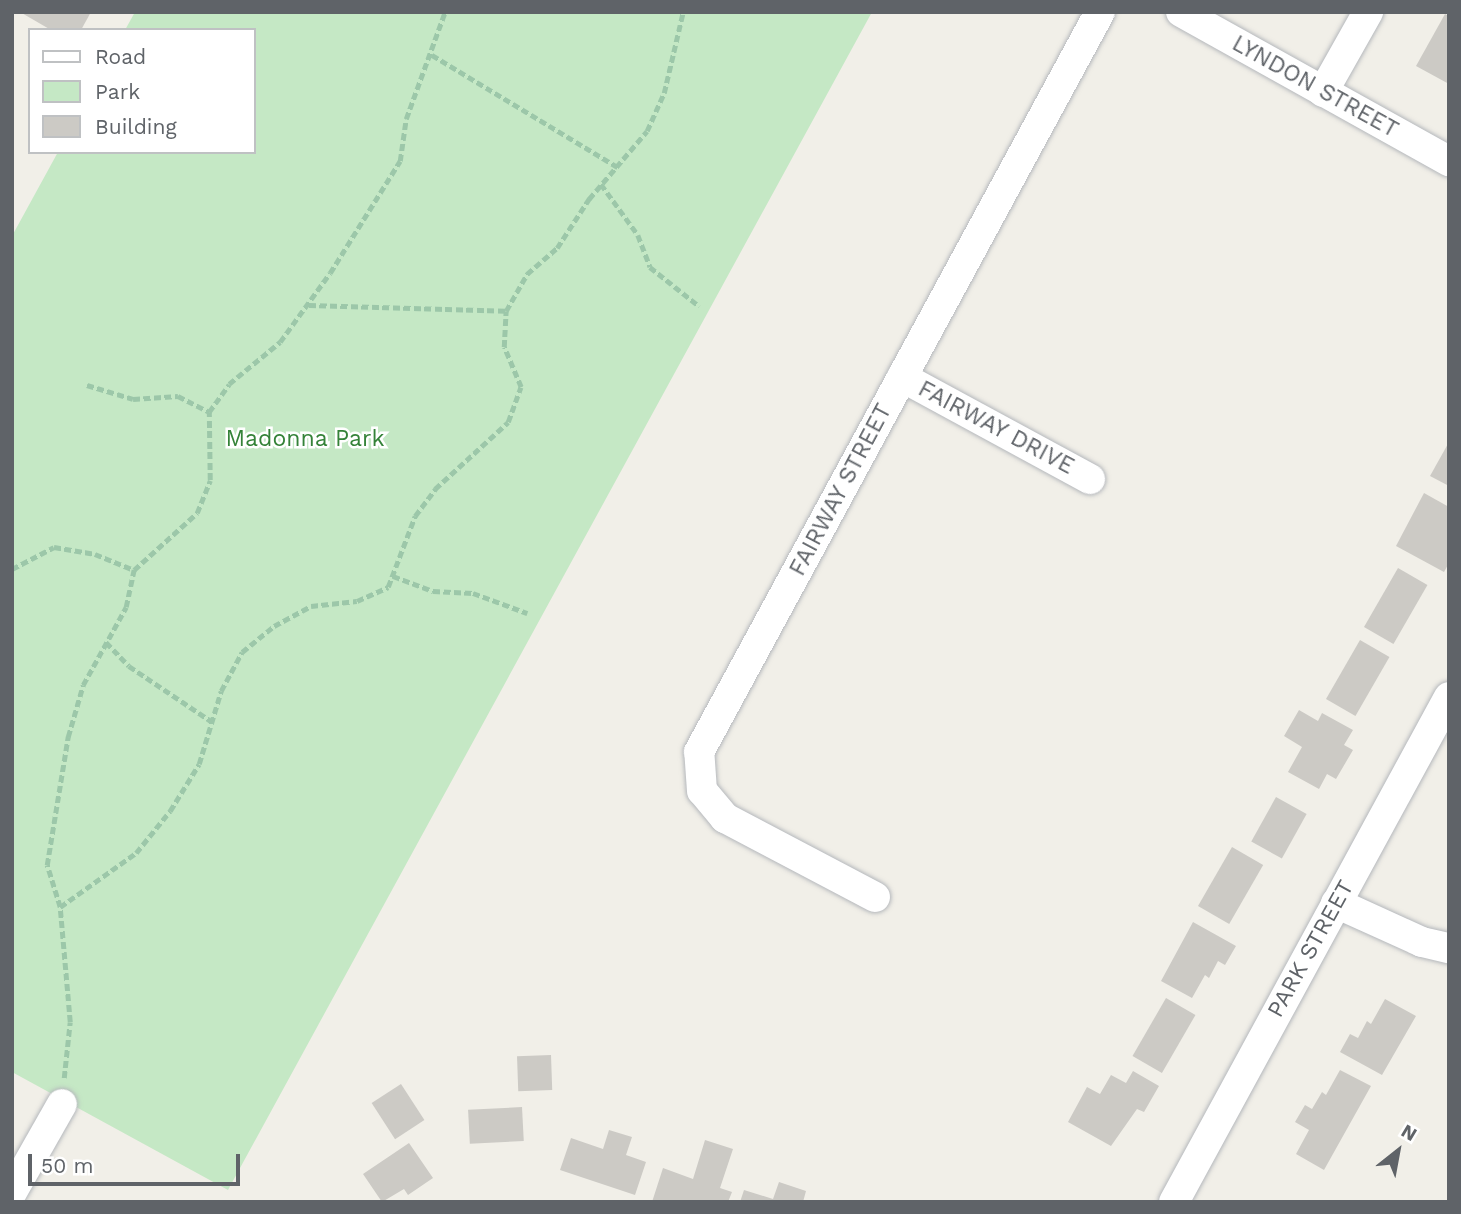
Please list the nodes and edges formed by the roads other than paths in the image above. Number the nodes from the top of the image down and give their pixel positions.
1 (1100, 12) edge
2 (1181, 12) edge
3 (1367, 12) edge
4 (1323, 93) junction
5 (1449, 161) edge
6 (902, 377) junction
7 (1090, 479) dead end
8 (1449, 697) edge
9 (875, 897) dead end
10 (1336, 903) junction
11 (1449, 948) edge
12 (62, 1104) road end
13 (12, 1192) edge
14 (1174, 1202) edge

1 - 6 street, FAIRWAY STREET
2 - 4 street, LYNDON STREET
3 - 4 street
4 - 5 street, LYNDON STREET
6 - 7 street, FAIRWAY DRIVE
6 - 9 street, FAIRWAY STREET
8 - 10 street, PARK STREET
10 - 11 street
10 - 14 street, PARK STREET
12 - 13 street

